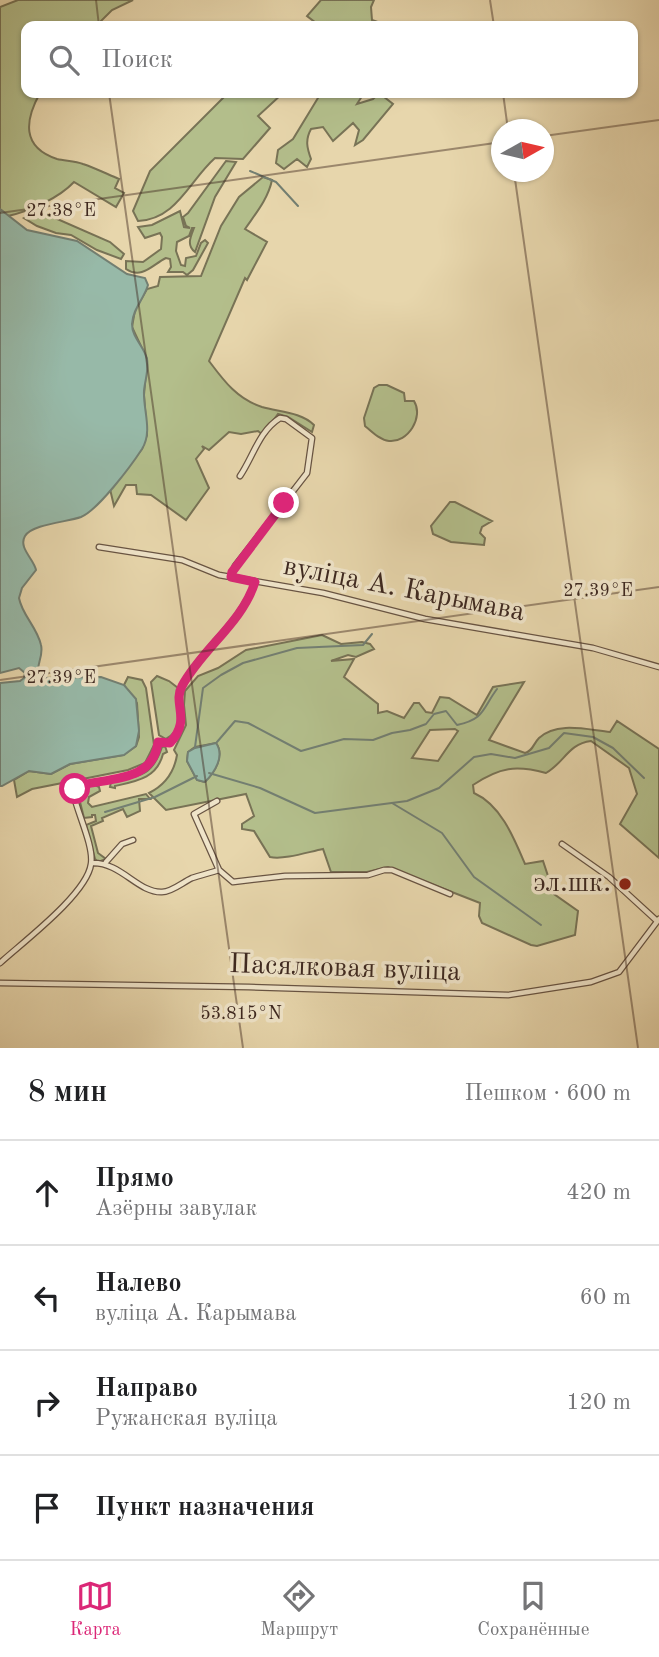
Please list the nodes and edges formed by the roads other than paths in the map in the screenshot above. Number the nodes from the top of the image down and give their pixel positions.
1 (240, 476) dead end
2 (99, 547) dead end
3 (231, 577) junction
4 (255, 582) junction
5 (659, 667) edge
6 (217, 801) dead end
7 (133, 840) dead end
8 (562, 844) dead end
9 (106, 862) junction
10 (92, 863) junction
11 (219, 870) junction
12 (450, 894) dead end
13 (658, 920) edge
14 (0, 963) edge
15 (0, 983) edge

1 - 3 street
2 - 3 street, вуліца А. Карымава
3 - 4 street, вуліца А. Карымава
4 - 5 street, вуліца А. Карымава
4 - 10 street
6 - 11 street
7 - 9 street
8 - 13 street
9 - 10 street
9 - 11 street
10 - 14 street
11 - 12 street
13 - 15 street, Пасялковая вуліца

